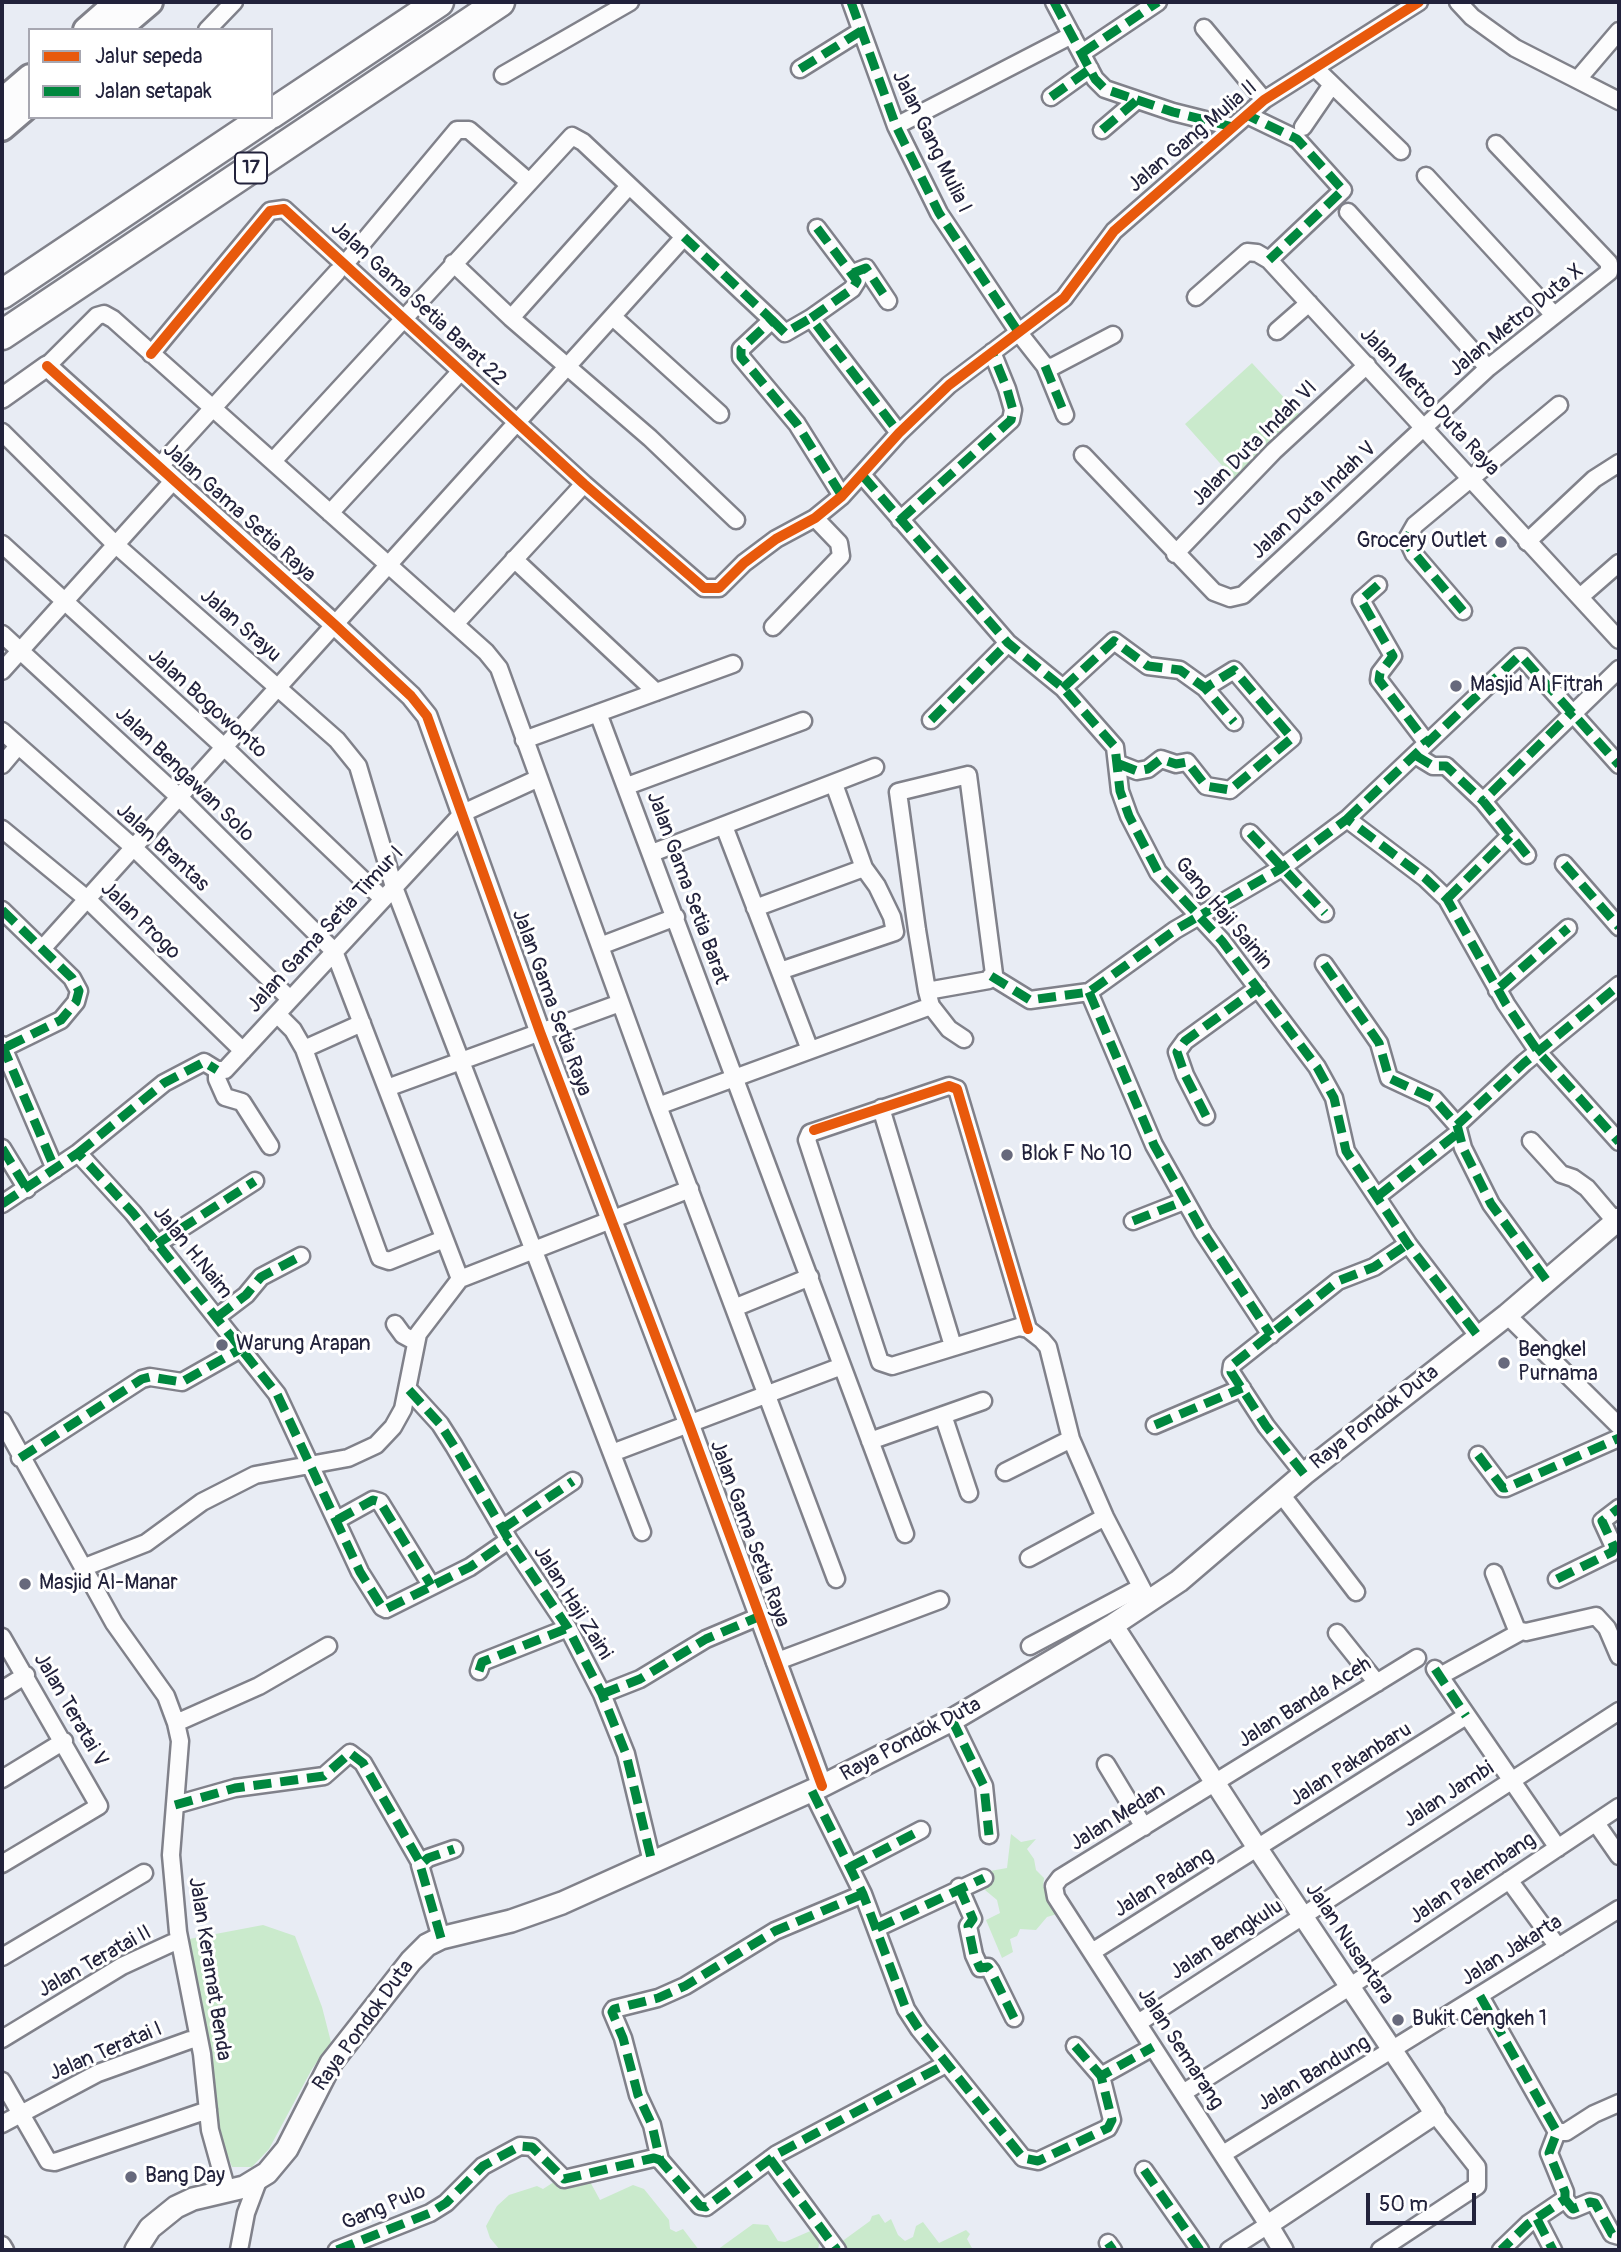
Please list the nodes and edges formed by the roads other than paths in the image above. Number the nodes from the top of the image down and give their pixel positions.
1 (118, 2) edge
2 (150, 2) edge
3 (234, 2) edge
4 (439, 2) edge
5 (500, 2) edge
6 (630, 2) edge
7 (851, 2) edge
8 (1054, 2) edge
9 (1158, 2) edge
10 (1419, 2) edge
11 (1458, 2) edge
12 (88, 28) edge
13 (119, 28) edge
14 (209, 28) edge
15 (1204, 28) dead end
16 (862, 31) junction
17 (1619, 31) edge
18 (1072, 35) junction
19 (1082, 53) junction
20 (1315, 68) junction
21 (800, 69) dead end
22 (1090, 69) junction
23 (503, 75) dead end
24 (28, 79) edge
25 (1578, 79) junction
26 (1331, 86) junction
27 (1051, 97) dead end
28 (1264, 100) junction
29 (2, 101) edge
30 (1136, 101) junction
31 (1619, 101) edge
32 (28, 106) edge
33 (273, 113) edge
34 (1247, 116) junction
35 (263, 119) edge
36 (896, 126) junction
37 (1233, 127) junction
38 (1303, 127) dead end
39 (2, 128) edge
40 (1101, 130) dead end
41 (1496, 144) dead end
42 (1401, 151) dead end
43 (1426, 176) dead end
44 (528, 181) junction
45 (629, 186) junction
46 (1348, 212) dead end
47 (817, 228) dead end
48 (684, 237) junction
49 (1269, 260) junction
50 (453, 263) junction
51 (341, 268) junction
52 (853, 273) junction
53 (2, 294) edge
54 (1195, 297) dead end
55 (888, 301) dead end
56 (1309, 303) junction
57 (1554, 315) junction
58 (403, 317) junction
59 (613, 317) junction
60 (511, 318) junction
61 (811, 318) junction
62 (772, 320) junction
63 (1277, 331) dead end
64 (1019, 333) junction
65 (2, 335) edge
66 (1113, 335) dead end
67 (992, 352) junction
68 (151, 354) junction
69 (1367, 365) junction
70 (47, 366) junction
71 (1045, 366) junction
72 (567, 368) junction
73 (1488, 368) junction
74 (461, 371) junction
75 (2, 398) edge
76 (1559, 405) dead end
77 (214, 408) junction
78 (720, 414) dead end
79 (1065, 415) dead end
80 (518, 424) junction
81 (1424, 428) junction
82 (2, 432) edge
83 (899, 433) junction
84 (1083, 455) dead end
85 (273, 461) junction
86 (1619, 463) edge
87 (159, 467) junction
88 (863, 476) junction
89 (1471, 478) junction
90 (174, 480) junction
91 (584, 484) junction
92 (842, 496) junction
93 (330, 513) junction
94 (815, 517) junction
95 (736, 520) dead end
96 (900, 520) junction
97 (1528, 542) junction
98 (2, 544) edge
99 (116, 545) junction
100 (1175, 554) junction
101 (514, 559) junction
102 (1619, 563) edge
103 (388, 568) junction
104 (1378, 585) dead end
105 (1580, 597) junction
106 (63, 603) junction
107 (1463, 611) dead end
108 (455, 624) junction
109 (335, 625) junction
110 (773, 627) dead end
111 (2, 634) edge
112 (1619, 640) edge
113 (1008, 643) junction
114 (20, 651) junction
115 (733, 664) dead end
116 (1619, 669) edge
117 (2, 671) edge
118 (278, 687) junction
119 (1063, 688) junction
120 (1205, 688) junction
121 (656, 692) junction
122 (1573, 711) junction
123 (598, 713) junction
124 (931, 720) dead end
125 (803, 721) dead end
126 (1234, 722) dead end
127 (2, 731) edge
128 (524, 740) junction
129 (18, 746) junction
130 (224, 747) junction
131 (1421, 749) junction
132 (1119, 764) junction
133 (2, 765) edge
134 (1619, 765) edge
135 (875, 767) dead end
136 (539, 778) junction
137 (834, 784) junction
138 (627, 786) junction
139 (179, 797) junction
140 (1483, 801) junction
141 (463, 813) junction
142 (1347, 819) junction
143 (724, 826) junction
144 (2, 829) edge
145 (1250, 832) dead end
146 (1510, 836) junction
147 (133, 848) junction
148 (652, 853) junction
149 (1527, 855) dead end
150 (1563, 863) dead end
151 (864, 868) junction
152 (1280, 869) junction
153 (388, 892) junction
154 (87, 898) junction
155 (1447, 899) junction
156 (755, 908) junction
157 (2, 910) edge
158 (1325, 913) dead end
159 (1199, 916) junction
160 (676, 917) junction
161 (1569, 928) dead end
162 (1619, 928) edge
163 (600, 946) junction
164 (42, 948) junction
165 (334, 951) junction
166 (1324, 964) dead end
167 (780, 971) junction
168 (991, 976) junction
169 (1619, 985) edge
170 (1258, 988) junction
171 (1497, 990) junction
172 (1089, 992) junction
173 (290, 999) junction
174 (929, 999) junction
175 (620, 1003) junction
176 (276, 1014) junction
177 (362, 1023) junction
178 (540, 1032) junction
179 (964, 1039) dead end
180 (3, 1047) edge
181 (304, 1049) junction
182 (810, 1050) junction
183 (243, 1051) junction
184 (1539, 1053) junction
185 (460, 1060) junction
186 (217, 1070) junction
187 (735, 1077) junction
188 (387, 1088) junction
189 (658, 1106) junction
190 (881, 1108) junction
191 (1206, 1116) dead end
192 (1458, 1129) junction
193 (1531, 1141) dead end
194 (1619, 1142) edge
195 (270, 1146) dead end
196 (2, 1147) edge
197 (78, 1153) junction
198 (55, 1169) junction
199 (255, 1181) dead end
200 (27, 1189) junction
201 (690, 1189) junction
202 (1378, 1196) junction
203 (1184, 1201) junction
204 (2, 1204) edge
205 (611, 1220) junction
206 (1618, 1220) edge
207 (1133, 1221) dead end
208 (444, 1239) junction
209 (158, 1244) junction
210 (1408, 1244) junction
211 (534, 1251) junction
212 (301, 1256) dead end
213 (810, 1277) junction
214 (460, 1279) junction
215 (1547, 1281) junction
216 (734, 1308) junction
217 (1507, 1315) junction
218 (217, 1317) junction
219 (396, 1324) dead end
220 (1035, 1334) junction
221 (1271, 1335) junction
222 (1478, 1336) junction
223 (416, 1342) junction
224 (953, 1346) junction
225 (242, 1348) junction
226 (842, 1366) junction
227 (1242, 1388) junction
228 (409, 1390) junction
229 (766, 1394) junction
230 (983, 1401) dead end
231 (943, 1415) junction
232 (2, 1421) edge
233 (689, 1424) junction
234 (1155, 1425) dead end
235 (1619, 1426) edge
236 (1072, 1438) junction
237 (1619, 1438) edge
238 (870, 1441) junction
239 (611, 1453) junction
240 (1478, 1455) dead end
241 (20, 1458) junction
242 (313, 1466) junction
243 (1005, 1472) dead end
244 (1304, 1474) junction
245 (573, 1481) dead end
246 (969, 1493) dead end
247 (1281, 1494) junction
248 (1619, 1508) edge
249 (1105, 1517) junction
250 (337, 1520) junction
251 (642, 1532) dead end
252 (505, 1534) junction
253 (905, 1535) dead end
254 (1029, 1558) dead end
255 (85, 1567) junction
256 (1494, 1573) dead end
257 (836, 1579) dead end
258 (1557, 1579) dead end
259 (431, 1585) junction
260 (1356, 1592) dead end
261 (1145, 1594) junction
262 (940, 1600) dead end
263 (758, 1616) junction
264 (1114, 1625) junction
265 (568, 1628) junction
266 (1520, 1632) junction
267 (1337, 1633) dead end
268 (2, 1637) edge
269 (328, 1646) dead end
270 (1030, 1646) dead end
271 (1619, 1656) edge
272 (1418, 1658) dead end
273 (775, 1662) junction
274 (479, 1671) dead end
275 (26, 1675) junction
276 (1377, 1683) junction
277 (2, 1690) edge
278 (602, 1694) junction
279 (1619, 1711) edge
280 (1466, 1716) junction
281 (952, 1720) junction
282 (176, 1723) junction
283 (64, 1741) junction
284 (1106, 1764) dead end
285 (2, 1779) edge
286 (1510, 1780) junction
287 (1215, 1783) junction
288 (817, 1789) junction
289 (175, 1805) junction
290 (1619, 1807) edge
291 (1596, 1822) junction
292 (1144, 1827) junction
293 (921, 1830) dead end
294 (989, 1835) dead end
295 (1558, 1848) junction
296 (454, 1849) dead end
297 (1258, 1849) junction
298 (1619, 1856) edge
299 (652, 1862) junction
300 (2, 1864) edge
301 (421, 1864) junction
302 (850, 1867) junction
303 (144, 1873) dead end
304 (984, 1878) dead end
305 (1509, 1880) junction
306 (958, 1887) junction
307 (863, 1894) junction
308 (1056, 1897) joint
309 (1619, 1909) edge
310 (1303, 1915) junction
311 (877, 1928) junction
312 (441, 1938) junction
313 (172, 1943) dead end
314 (1558, 1947) junction
315 (1092, 1952) junction
316 (2, 1957) edge
317 (1351, 1986) junction
318 (1480, 1996) junction
319 (1014, 2018) dead end
320 (1138, 2023) junction
321 (2, 2039) edge
322 (190, 2040) dead end
323 (1075, 2046) dead end
324 (1153, 2047) junction
325 (1392, 2051) junction
326 (946, 2064) junction
327 (1101, 2076) junction
328 (2, 2081) edge
329 (1183, 2093) junction
330 (1619, 2103) edge
331 (208, 2110) junction
332 (21, 2113) junction
333 (1436, 2114) junction
334 (2, 2124) edge
335 (1557, 2132) junction
336 (1223, 2154) junction
337 (770, 2159) junction
338 (660, 2160) junction
339 (1144, 2171) dead end
340 (258, 2181) junction
341 (228, 2191) junction
342 (1565, 2199) junction
343 (1537, 2219) junction
344 (1268, 2225) junction
345 (1619, 2236) edge
346 (2, 2245) edge
347 (5, 2250) edge
348 (136, 2250) edge
349 (239, 2250) edge
350 (337, 2250) edge
351 (837, 2250) edge
352 (1200, 2250) edge
353 (1229, 2250) edge
354 (1283, 2250) edge
355 (1380, 2250) edge
356 (1501, 2250) edge
357 (1553, 2250) edge

1 - 12 highway
2 - 13 highway
3 - 14 street
4 - 33 highway
5 - 65 highway, 17
6 - 23 street
7 - 16 street, Jalan Gang Mulia I
8 - 18 street
9 - 19 street
10 - 20 street, Jalan Gang Mulia II
11 - 25 street
15 - 28 street
16 - 21 street
16 - 36 street, Jalan Gang Mulia I
17 - 25 street
18 - 19 street
18 - 36 street
19 - 22 street
20 - 26 street
20 - 28 street, Jalan Gang Mulia II
22 - 27 street
22 - 30 street
24 - 29 highway
25 - 31 street
26 - 38 street
26 - 42 street
28 - 34 street, Jalan Gang Mulia II
30 - 37 street
30 - 40 street
32 - 39 highway
34 - 37 street, Jalan Gang Mulia II
34 - 49 street
35 - 53 highway, 17
36 - 64 street, Jalan Gang Mulia I
37 - 64 street, Jalan Gang Mulia II
41 - 57 street, Jalan Metro Duta X
43 - 57 street
44 - 45 street
44 - 50 street
44 - 51 street
45 - 48 street
45 - 60 street
46 - 73 street
47 - 52 street
48 - 59 street
48 - 62 street
49 - 54 street
49 - 56 street, Jalan Metro Duta Raya
50 - 58 street
50 - 60 street
51 - 58 street, Jalan Gama Setia Barat 22
51 - 68 street, Jalan Gama Setia Barat 22
51 - 77 street
52 - 55 street
52 - 61 street
56 - 63 street
56 - 69 street, Jalan Metro Duta Raya
57 - 73 street, Jalan Metro Duta X
58 - 74 street, Jalan Gama Setia Barat 22
58 - 85 street
59 - 72 street
59 - 78 street
60 - 72 street
61 - 62 street
61 - 83 street
62 - 92 street
64 - 67 street, Jalan Gang Mulia II
64 - 71 street, Jalan Gang Mulia I
66 - 71 street
67 - 83 street, Jalan Gang Mulia II
67 - 96 street
68 - 70 street
68 - 77 street
69 - 81 street, Jalan Metro Duta Raya
69 - 100 street, Jalan Duta Indah VI
70 - 75 street
70 - 87 street, Jalan Gama Setia Raya
71 - 79 street, Jalan Gang Mulia I
72 - 80 street
72 - 95 street
73 - 81 street, Jalan Metro Duta X
74 - 80 street, Jalan Gama Setia Barat 22
74 - 93 street
76 - 89 street
77 - 85 street
77 - 87 street
80 - 91 street, Jalan Gama Setia Barat 22
80 - 103 street
81 - 89 street, Jalan Metro Duta Raya
81 - 100 street, Jalan Duta Indah V
82 - 99 street, Jalan Srayu
83 - 88 street, Jalan Gang Mulia II
84 - 100 street
85 - 93 street
86 - 97 street
87 - 90 street, Jalan Gama Setia Raya
88 - 92 street, Jalan Gang Mulia II
88 - 96 street, Gang Haji Sainin
89 - 97 street, Jalan Metro Duta Raya
89 - 107 street
90 - 99 street
90 - 109 street, Jalan Gama Setia Raya
91 - 94 street, Jalan Gama Setia Barat 22
91 - 101 street
92 - 94 street, Jalan Gang Mulia II
93 - 103 street
94 - 110 street
96 - 113 street, Gang Haji Sainin
97 - 105 street, Jalan Metro Duta Raya
98 - 106 street, Jalan Bogowonto
99 - 106 street
99 - 118 street, Jalan Srayu
101 - 108 street
101 - 121 street
102 - 105 street
103 - 108 street
103 - 109 street
104 - 131 street
105 - 112 street, Jalan Metro Duta Raya
106 - 114 street
106 - 130 street, Jalan Bogowonto
108 - 128 street
109 - 118 street
109 - 141 street, Jalan Gama Setia Raya
111 - 114 street, Jalan Bengawan Solo
113 - 119 street, Gang Haji Sainin
113 - 124 street
114 - 117 street
114 - 139 street, Jalan Bengawan Solo
115 - 121 street
116 - 122 street
118 - 130 street
118 - 153 street, Jalan Srayu
119 - 120 street
119 - 132 street, Gang Haji Sainin
120 - 126 street
120 - 132 street
121 - 123 street
122 - 131 street
122 - 134 street
122 - 140 street
123 - 128 street
123 - 138 street, Jalan Gama Setia Barat
125 - 138 street
127 - 129 street, Jalan Brantas
128 - 136 street
129 - 133 street
129 - 147 street, Jalan Brantas
130 - 139 street
130 - 153 street, Jalan Bogowonto
131 - 140 street
131 - 142 street
132 - 159 street, Gang Haji Sainin
135 - 137 street
136 - 141 street
136 - 163 street
137 - 143 street
137 - 151 street
138 - 148 street, Jalan Gama Setia Barat
139 - 147 street
139 - 165 street, Jalan Bengawan Solo
140 - 146 street
141 - 153 street, Jalan Gama Setia Timur I
141 - 178 street, Jalan Gama Setia Raya
142 - 152 street
142 - 155 street
143 - 148 street
143 - 156 street
144 - 154 street, Jalan Progo
145 - 152 street
146 - 149 street
146 - 155 street
147 - 154 street
147 - 173 street, Jalan Brantas
148 - 160 street, Jalan Gama Setia Barat
150 - 162 street
151 - 156 street
151 - 167 street
152 - 158 street
152 - 159 street
153 - 165 street, Jalan Gama Setia Timur I
153 - 185 street, Jalan Srayu
154 - 164 street
154 - 183 street, Jalan Progo
155 - 171 street
156 - 167 street
157 - 164 street
159 - 170 street, Gang Haji Sainin
159 - 172 street
160 - 163 street
160 - 187 street, Jalan Gama Setia Barat
161 - 171 street
163 - 175 street
164 - 180 street
165 - 173 street, Jalan Gama Setia Timur I
165 - 177 street
166 - 192 street
167 - 182 street
168 - 172 street
168 - 174 street
168 - 174 street
169 - 184 street
170 - 191 street
170 - 202 street, Gang Haji Sainin
171 - 184 street
172 - 203 street
173 - 176 street, Jalan Gama Setia Timur I
174 - 179 street
174 - 182 street
175 - 178 street
175 - 189 street
176 - 181 street
176 - 183 street, Jalan Gama Setia Timur I
177 - 181 street
177 - 188 street
178 - 185 street
178 - 205 street, Jalan Gama Setia Raya
180 - 198 street
181 - 208 street
182 - 187 street
183 - 186 street, Jalan Gama Setia Timur I
184 - 192 street
184 - 194 street
185 - 188 street
185 - 211 street, Jalan Srayu
186 - 195 street
186 - 197 street
187 - 189 street
187 - 213 street, Jalan Gama Setia Barat
188 - 208 street
189 - 201 street
190 - 220 street
190 - 224 street
190 - 224 street
192 - 202 street
192 - 215 street
193 - 206 street
196 - 200 street
197 - 198 street
197 - 209 street, Jalan H.Naim
198 - 200 street
199 - 209 street
200 - 204 street
201 - 205 street
201 - 216 street
202 - 210 street, Gang Haji Sainin
203 - 207 street
203 - 221 street
205 - 211 street
205 - 233 street, Jalan Gama Setia Raya
206 - 215 main road, Raya Pondok Duta
208 - 214 street
209 - 218 street, Jalan H.Naim
210 - 221 street
210 - 222 street, Gang Haji Sainin
211 - 214 street
211 - 239 street, Jalan Srayu
212 - 218 street
213 - 216 street
213 - 226 street, Jalan Gama Setia Barat
214 - 223 street
215 - 217 main road, Raya Pondok Duta
216 - 229 street
217 - 222 main road, Raya Pondok Duta
217 - 235 street
218 - 225 street, Jalan H.Naim
219 - 223 street
220 - 224 street
220 - 236 street
221 - 227 street
222 - 244 main road, Raya Pondok Duta
223 - 228 street
225 - 241 street
225 - 242 street, Jalan H.Naim
226 - 229 street
226 - 238 street, Jalan Gama Setia Barat
227 - 234 street
227 - 244 street
228 - 242 street
228 - 252 street, Jalan Haji Zaini
229 - 233 street
229 - 257 street
230 - 231 street
231 - 238 street
231 - 246 street
232 - 241 street, Jalan Keramat Benda
233 - 239 street
233 - 263 street, Jalan Gama Setia Raya
236 - 243 street
236 - 249 street
237 - 240 street
238 - 253 street, Jalan Gama Setia Barat
239 - 251 street, Jalan Srayu
241 - 255 street, Jalan Keramat Benda
242 - 250 street, Jalan H.Naim
242 - 255 street
244 - 247 main road, Raya Pondok Duta
245 - 252 street
247 - 260 street
247 - 261 main road, Raya Pondok Duta
248 - 258 street
249 - 254 street
249 - 261 street
250 - 259 street
250 - 259 street, Jalan H.Naim
252 - 259 street
252 - 265 street, Jalan Haji Zaini
255 - 282 street, Jalan Keramat Benda
256 - 266 street
261 - 264 main road, Raya Pondok Duta
261 - 270 street
262 - 273 street
263 - 273 street, Jalan Gama Setia Raya
263 - 278 street, Jalan Haji Zaini
264 - 281 main road, Raya Pondok Duta
264 - 287 street, Jalan Nusantara
265 - 274 street
265 - 278 street, Jalan Haji Zaini
266 - 271 street
266 - 280 street
267 - 276 street
268 - 275 street, Jalan Teratai V
269 - 282 street
272 - 276 street, Jalan Banda Aceh
273 - 288 street, Jalan Gama Setia Raya
275 - 277 street
275 - 283 street, Jalan Teratai V
276 - 287 street, Jalan Banda Aceh
278 - 299 street
279 - 286 street, Jalan Jambi
280 - 286 street
280 - 297 street, Jalan Pakanbaru
281 - 288 main road, Raya Pondok Duta
281 - 294 street
282 - 289 street, Jalan Keramat Benda
283 - 285 street
283 - 300 street, Jalan Teratai V
284 - 292 street
286 - 295 street
286 - 310 street, Jalan Jambi
287 - 292 street, Jalan Medan
287 - 297 street, Jalan Nusantara
288 - 299 main road, Raya Pondok Duta
288 - 302 street
289 - 301 street
289 - 331 street, Jalan Keramat Benda
290 - 291 street, Jalan Palembang
291 - 295 street, Jalan Palembang
291 - 298 street
292 - 308 street, Jalan Medan
293 - 302 street
295 - 305 street, Jalan Palembang
296 - 301 street
297 - 310 street, Jalan Nusantara
297 - 315 street, Jalan Padang
299 - 312 main road, Raya Pondok Duta
301 - 312 street
302 - 307 street
303 - 316 street
304 - 306 street
305 - 314 street
305 - 317 street, Jalan Palembang
306 - 311 street
306 - 319 street
307 - 311 street
307 - 338 street
308 - 315 street, Jalan Semarang
309 - 314 street, Jalan Jakarta
310 - 317 street, Jalan Nusantara
310 - 320 street, Jalan Bengkulu
311 - 326 street
312 - 340 main road, Raya Pondok Duta
313 - 321 street, Jalan Teratai II
314 - 318 street, Jalan Jakarta
315 - 320 street, Jalan Semarang
317 - 325 street, Jalan Nusantara
317 - 329 street, Jalan Palembang
318 - 325 street, Jalan Jakarta
318 - 335 street
320 - 324 street, Jalan Semarang
322 - 332 street, Jalan Teratai I
323 - 327 street
324 - 327 street
324 - 329 street, Jalan Semarang
325 - 333 street, Jalan Nusantara
325 - 336 street, Jalan Bandung
326 - 327 street
326 - 337 street
328 - 332 street
329 - 336 street, Jalan Semarang
330 - 335 street
331 - 332 street
331 - 341 street, Jalan Keramat Benda
332 - 334 street, Jalan Teratai I
333 - 344 street
333 - 355 street
335 - 342 street
336 - 344 street, Jalan Semarang
337 - 338 street
337 - 351 street
338 - 350 street, Gang Pulo
339 - 352 street
340 - 341 main road
340 - 349 street
341 - 348 main road
342 - 343 street
342 - 345 street
343 - 356 street
343 - 357 street
344 - 353 street
344 - 354 street
346 - 347 street

